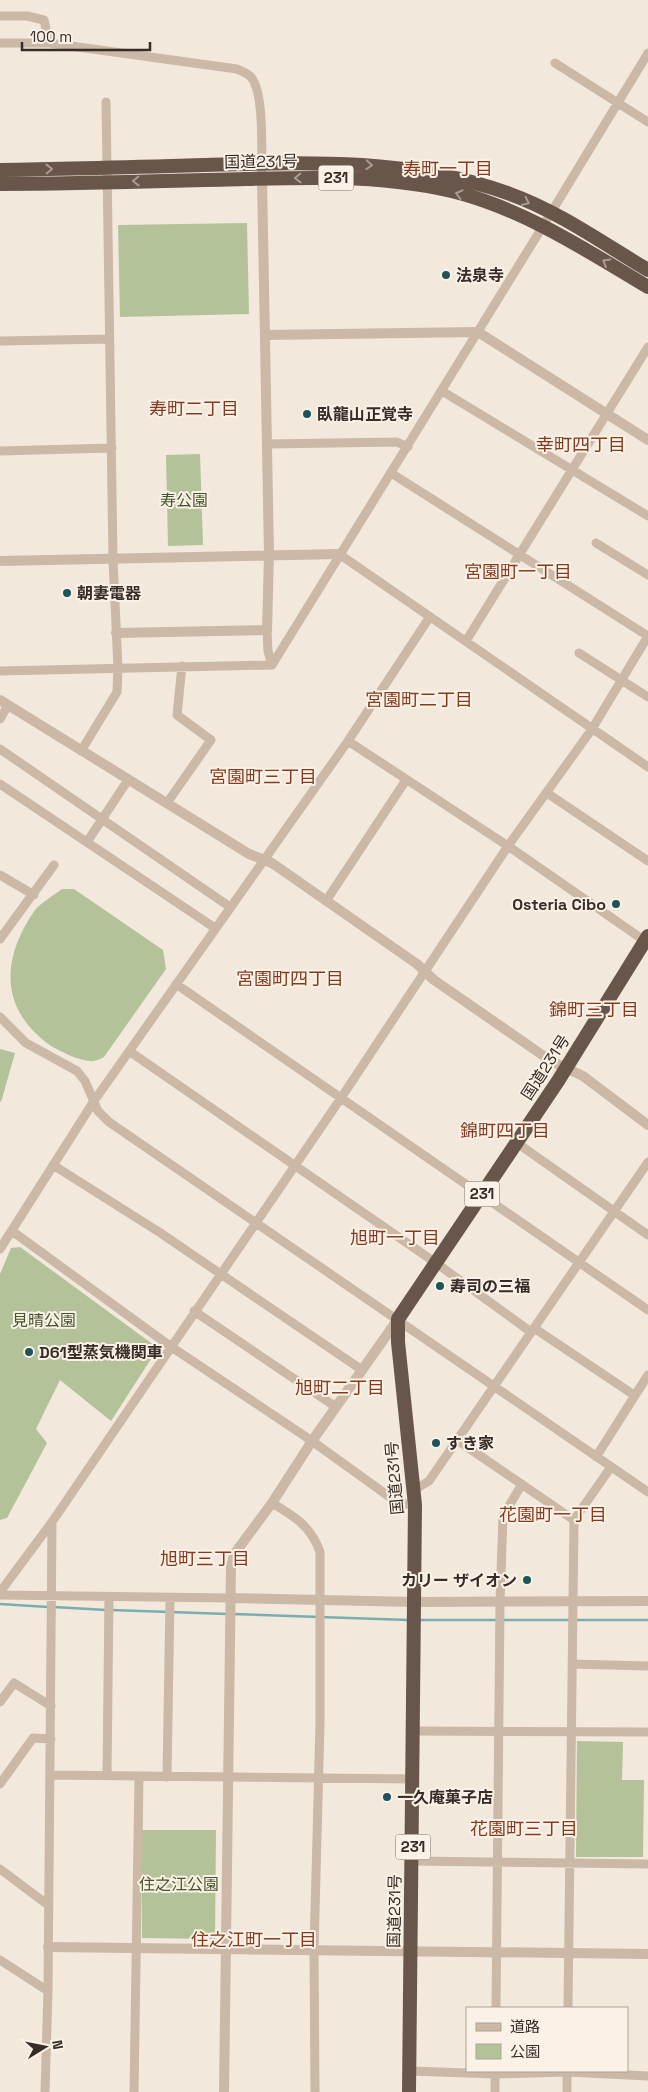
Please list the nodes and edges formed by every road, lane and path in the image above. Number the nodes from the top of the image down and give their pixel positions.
1 (0, 16) edge
2 (0, 43) edge
3 (49, 43) junction
4 (648, 53) edge
5 (555, 63) dead end
6 (106, 102) dead end
7 (619, 103) junction
8 (648, 122) edge
9 (262, 164) junction
10 (0, 170) edge
11 (106, 175) junction
12 (262, 179) junction
13 (0, 184) edge
14 (552, 212) junction
15 (543, 226) junction
16 (648, 270) edge
17 (648, 287) edge
18 (478, 332) junction
19 (265, 335) junction
20 (109, 339) junction
21 (0, 341) edge
22 (648, 347) edge
23 (442, 391) junction
24 (607, 415) junction
25 (648, 440) edge
26 (267, 444) junction
27 (408, 447) junction
28 (112, 448) junction
29 (0, 451) edge
30 (572, 470) junction
31 (391, 474) junction
32 (648, 516) edge
33 (596, 543) dead end
34 (339, 554) junction
35 (269, 555) junction
36 (518, 556) junction
37 (113, 559) junction
38 (0, 561) edge
39 (648, 575) edge
40 (429, 618) junction
41 (267, 630) junction
42 (116, 632) junction
43 (648, 636) edge
44 (466, 641) junction
45 (579, 652) dead end
46 (272, 665) junction
47 (182, 666) junction
48 (118, 668) junction
49 (0, 671) edge
50 (622, 680) junction
51 (648, 697) edge
52 (4, 702) edge
53 (0, 720) edge
54 (592, 729) junction
55 (348, 742) junction
56 (0, 749) edge
57 (81, 751) junction
58 (648, 767) edge
59 (128, 780) junction
60 (406, 780) junction
61 (0, 784) edge
62 (546, 793) junction
63 (167, 804) junction
64 (102, 820) junction
65 (87, 842) junction
66 (508, 846) junction
67 (263, 860) junction
68 (648, 861) edge
69 (54, 865) dead end
70 (0, 875) edge
71 (34, 895) junction
72 (326, 901) junction
73 (230, 907) junction
74 (215, 928) junction
75 (0, 939) edge
76 (647, 940) edge
77 (425, 972) junction
78 (176, 984) junction
79 (0, 1017) edge
80 (129, 1051) junction
81 (566, 1069) junction
82 (341, 1098) junction
83 (94, 1101) junction
84 (648, 1124) edge
85 (517, 1143) junction
86 (648, 1162) edge
87 (53, 1165) junction
88 (294, 1166) junction
89 (482, 1195) junction
90 (614, 1212) junction
91 (256, 1222) junction
92 (12, 1231) junction
93 (648, 1235) edge
94 (0, 1249) edge
95 (436, 1263) junction
96 (578, 1263) junction
97 (221, 1273) junction
98 (648, 1310) edge
99 (194, 1311) junction
100 (398, 1319) junction
101 (532, 1330) junction
102 (170, 1346) junction
103 (362, 1370) junction
104 (648, 1375) edge
105 (494, 1385) junction
106 (634, 1395) junction
107 (336, 1407) junction
108 (457, 1440) junction
109 (312, 1441) junction
110 (596, 1457) junction
111 (611, 1467) junction
112 (522, 1484) junction
113 (414, 1490) junction
114 (648, 1492) edge
115 (272, 1503) junction
116 (415, 1505) junction
117 (574, 1520) junction
118 (52, 1522) junction
119 (0, 1593) edge
120 (51, 1595) junction
121 (109, 1597) junction
122 (170, 1598) junction
123 (230, 1598) junction
124 (321, 1600) junction
125 (648, 1601) edge
126 (415, 1602) junction
127 (500, 1602) junction
128 (573, 1602) junction
129 (572, 1664) junction
130 (648, 1666) edge
131 (0, 1702) edge
132 (51, 1706) junction
133 (414, 1731) junction
134 (498, 1731) junction
135 (571, 1731) junction
136 (648, 1732) edge
137 (51, 1739) junction
138 (51, 1775) junction
139 (107, 1775) junction
140 (139, 1777) junction
141 (167, 1777) junction
142 (228, 1778) junction
143 (319, 1778) junction
144 (413, 1779) junction
145 (0, 1784) edge
146 (412, 1861) junction
147 (497, 1862) junction
148 (569, 1863) junction
149 (648, 1864) edge
150 (0, 1869) edge
151 (48, 1905) junction
152 (48, 1947) junction
153 (136, 1947) junction
154 (226, 1948) junction
155 (314, 1950) junction
156 (410, 1951) junction
157 (496, 1953) junction
158 (568, 1954) junction
159 (648, 1954) edge
160 (0, 1960) edge
161 (48, 1991) junction
162 (496, 2007) edge
163 (568, 2007) edge
164 (410, 2071) junction
165 (531, 2072) edge
166 (567, 2072) edge
167 (583, 2072) edge
168 (495, 2073) edge
169 (648, 2076) edge
170 (45, 2092) edge
171 (134, 2092) edge
172 (224, 2092) edge
173 (315, 2092) edge
174 (409, 2092) edge
175 (495, 2092) edge
176 (567, 2092) edge

1 - 3 street
2 - 3 street
3 - 9 street
4 - 7 street
5 - 7 street
6 - 11 street
7 - 8 street
7 - 14 street
9 - 11 highway, 国道231号 / 231
9 - 12 street
9 -> 14 highway, 国道231号 / 231
10 -> 11 highway, 国道231号 / 231
12 -> 11 highway, 国道231号 / 231
11 - 13 highway, 国道231号 / 231
11 - 20 street
15 -> 12 highway, 国道231号 / 231
12 - 19 street
14 - 15 street
14 - 16 highway, 国道231号 / 231
17 -> 15 highway, 国道231号 / 231
15 - 18 street
18 - 19 street
18 - 23 street
18 - 24 street
19 - 26 street
20 - 21 street
20 - 28 street
22 - 24 street
23 - 27 street
23 - 30 street
24 - 25 street
24 - 30 street
26 - 27 street
26 - 35 street
27 - 31 street
28 - 29 street
28 - 37 street
30 - 32 street
30 - 36 street
31 - 34 street
31 - 36 street
33 - 39 street
34 - 35 street
34 - 40 street
34 - 46 street
35 - 37 street
35 - 41 street
36 - 43 street
36 - 44 street
37 - 38 street
37 - 42 street
40 - 44 street
40 - 55 street
41 - 42 street
41 - 46 street
42 - 48 street
43 - 50 street
44 - 54 street
45 - 50 street
46 - 47 street
47 - 48 street
47 - 63 street
48 - 49 street
48 - 57 street
50 - 51 street
50 - 54 street
52 - 53 street
52 - 57 street
54 - 58 street
54 - 62 street
55 - 60 street
55 - 67 street
56 - 64 street
57 - 59 street
59 - 63 street
59 - 64 street
60 - 66 street
60 - 72 street
61 - 65 street
62 - 66 street
62 - 68 street
63 - 67 street
64 - 65 street
64 - 73 street
65 - 74 street
66 - 76 street
66 - 77 street
67 - 72 street
67 - 73 street
69 - 71 street
70 - 71 street
71 - 75 street
72 - 77 street
73 - 74 street
74 - 78 street
76 - 81 highway, 国道231号 / 231
77 - 81 street
77 - 82 street
78 - 80 street
78 - 82 street
79 - 83 street
80 - 83 street
80 - 88 street
81 - 84 street
81 - 85 highway, 国道231号 / 231
82 - 88 street
82 - 89 street
83 - 87 street
83 - 91 street
85 - 89 highway, 国道231号 / 231
85 - 90 street
86 - 90 street
87 - 92 street
87 - 97 street
88 - 91 street
88 - 95 street
89 - 95 highway, 国道231号 / 231
89 - 96 street
90 - 93 street
90 - 96 street
91 - 97 street
91 - 100 street
92 - 94 street
92 - 102 street
95 - 100 highway, 国道231号 / 231
95 - 101 street
96 - 98 street
96 - 101 street
97 - 99 street
97 - 103 street
99 - 102 street
99 - 107 street
100 - 103 street
100 - 105 street
100 - 113 highway, 国道231号 / 231
101 - 105 street
101 - 106 street
102 - 109 street
102 - 118 street
103 - 107 street
104 - 106 street
105 - 108 street
105 - 110 street
106 - 110 street
107 - 109 street
108 - 112 street
108 - 113 street
109 - 115 street
109 - 116 street
110 - 111 street
111 - 114 street
111 - 117 street
112 - 117 street
112 - 127 street
113 - 116 highway, 国道231号 / 231
115 - 123 street
115 - 124 street
116 - 126 highway, 国道231号 / 231
117 - 128 street
118 - 119 street
118 - 120 street
119 - 120 street
120 - 121 street
120 - 132 street
121 - 122 street
121 - 139 street
122 - 123 street
122 - 141 street
123 - 124 street
123 - 142 street
124 - 126 street
124 - 143 street
125 - 128 street
126 - 127 street
126 - 133 highway, 国道231号 / 231
127 - 128 street
127 - 134 street
128 - 129 street
129 - 130 street
129 - 135 street
131 - 132 street
132 - 137 street
133 - 134 street
133 - 144 highway, 国道231号 / 231
134 - 135 street
134 - 147 street
135 - 136 street
135 - 148 street
137 - 138 street
137 - 145 street
138 - 139 street
138 - 151 street
139 - 140 street
140 - 141 street
140 - 153 street
141 - 142 street
142 - 143 street
142 - 154 street
143 - 144 street
143 - 155 street
144 - 146 highway, 国道231号 / 231
146 - 147 street
146 - 156 highway, 国道231号 / 231
147 - 148 street
147 - 157 street
148 - 149 street
148 - 158 street
150 - 151 street
151 - 152 street
152 - 153 street
152 - 161 street
153 - 154 street
153 - 171 street
154 - 155 street
154 - 172 street
155 - 156 street
155 - 173 street
156 - 157 street
156 - 164 highway, 国道231号 / 231
157 - 158 street
157 - 162 street
158 - 159 street
158 - 163 street
160 - 161 street
161 - 170 street
164 - 168 street
164 - 174 highway, 国道231号 / 231
165 - 168 street
166 - 176 street
167 - 169 street
168 - 175 street

